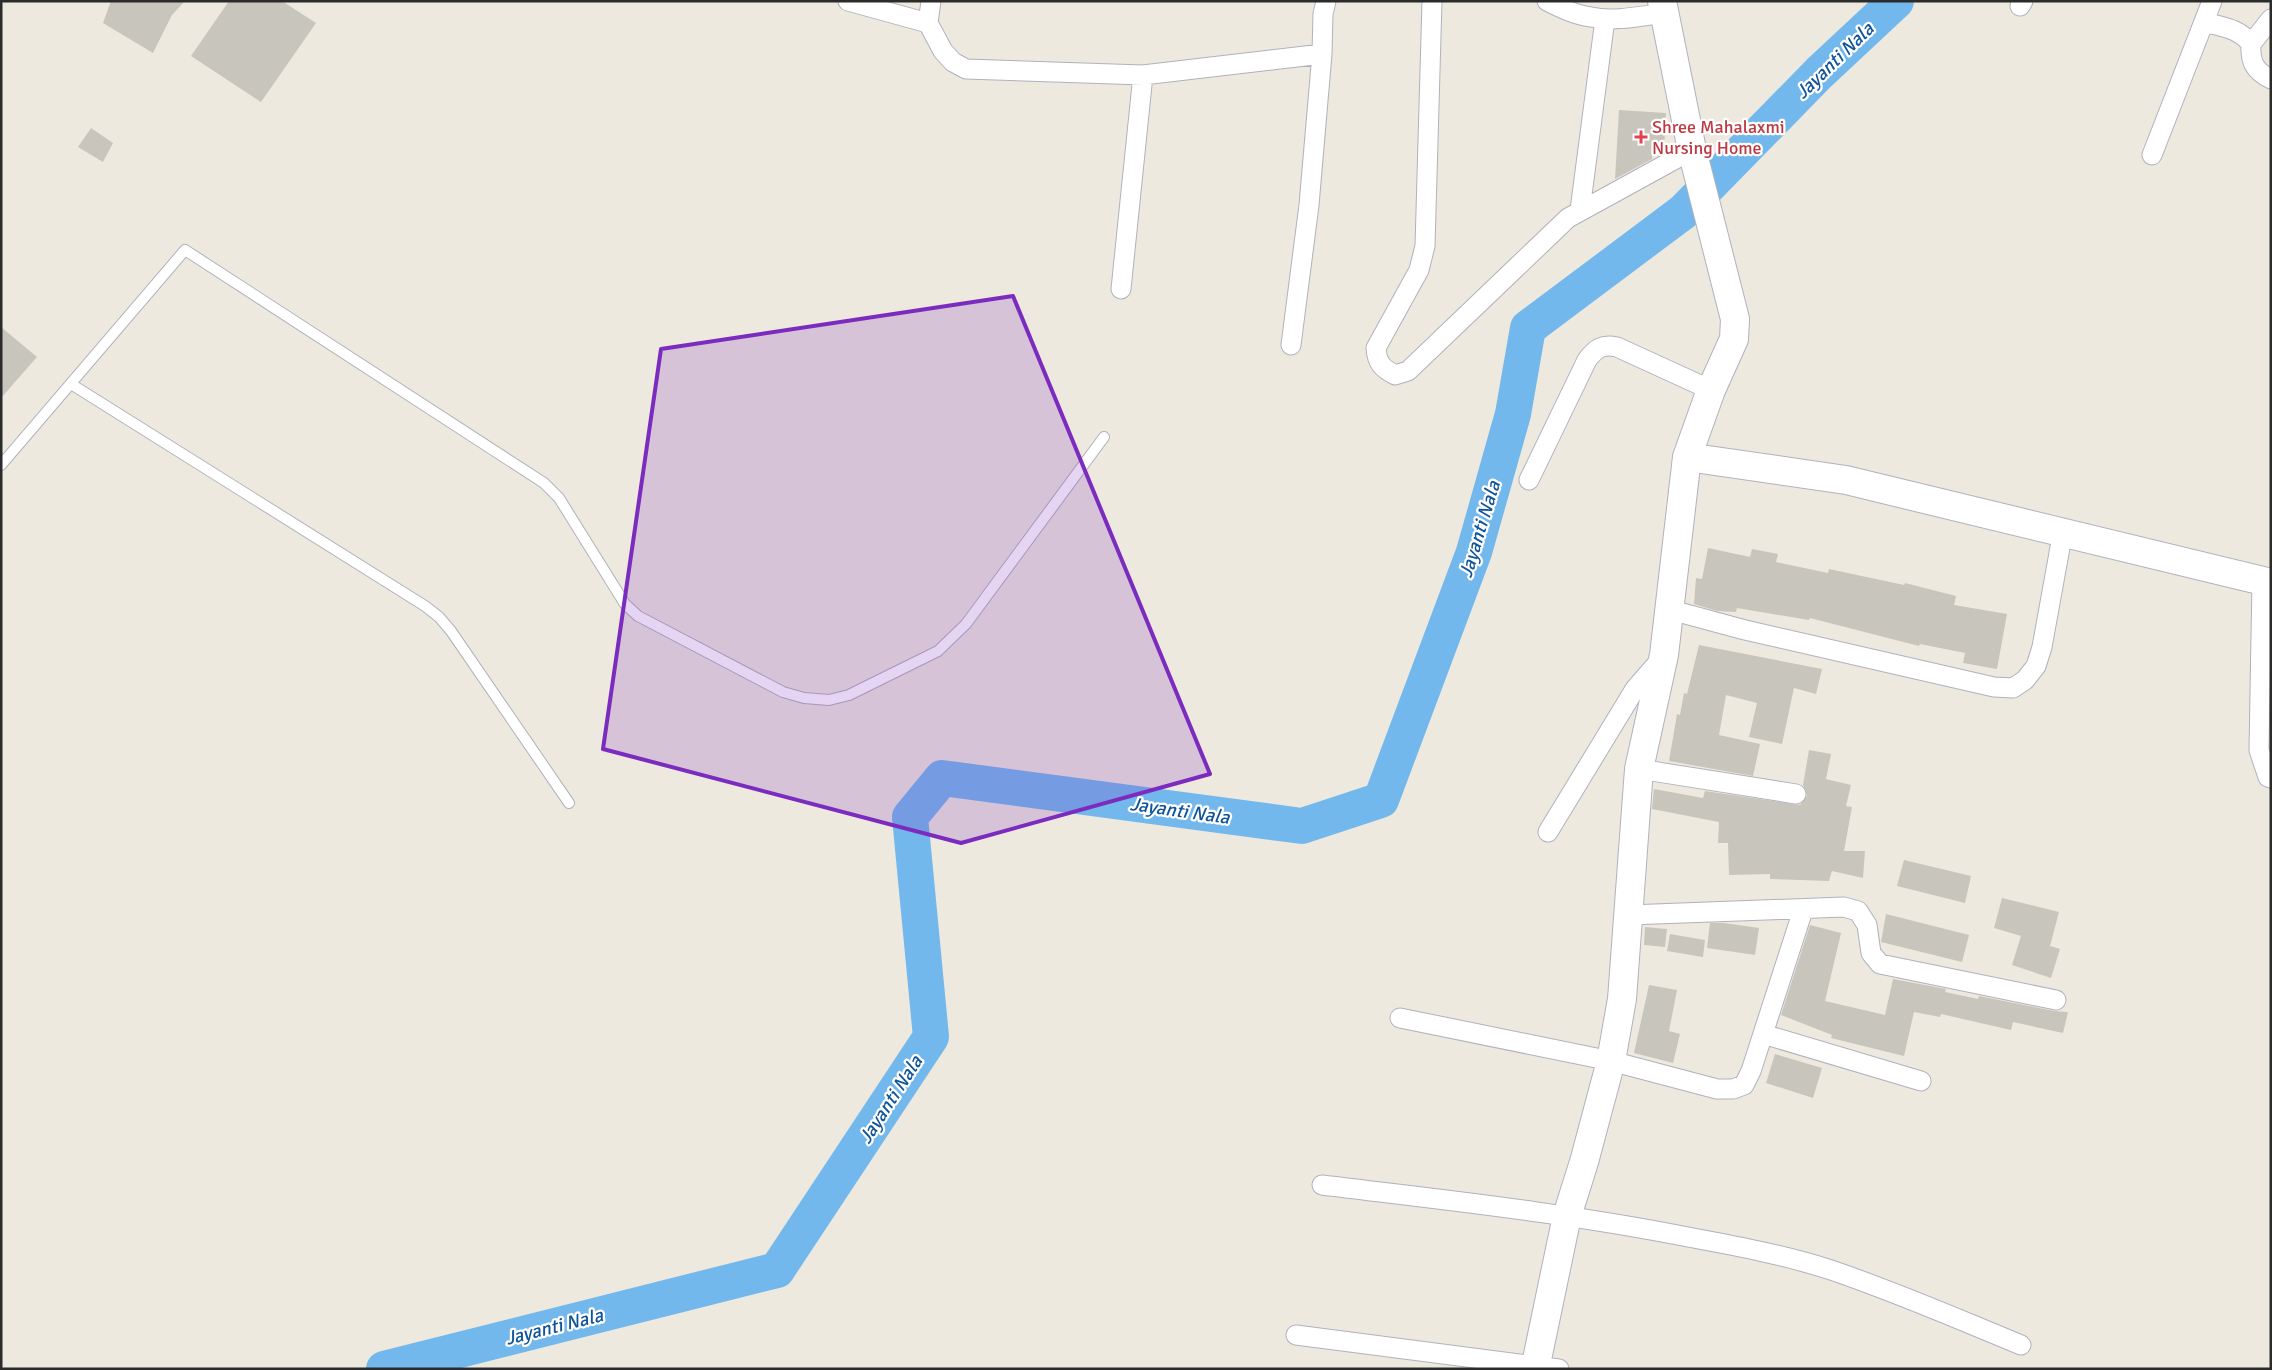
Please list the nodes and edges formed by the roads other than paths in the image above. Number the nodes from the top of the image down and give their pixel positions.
1 (848, 1) edge
2 (931, 1) edge
3 (1326, 1) edge
4 (1432, 1) edge
5 (1547, 1) edge
6 (2212, 1) edge
7 (1664, 7) edge
8 (2271, 18) edge
9 (1605, 19) junction
10 (2204, 22) junction
11 (928, 23) junction
12 (2251, 44) junction
13 (1322, 54) junction
14 (1143, 75) junction
15 (2271, 80) edge
16 (1692, 151) junction
17 (2152, 155) dead end
18 (1580, 210) junction
19 (1121, 289) dead end
20 (1291, 345) dead end
21 (72, 384) junction
22 (1711, 390) junction
23 (1104, 437) dead end
24 (1687, 457) junction
25 (1, 464) edge
26 (1529, 480) dead end
27 (2063, 531) junction
28 (2267, 582) edge
29 (1671, 610) junction
30 (1664, 655) junction
31 (1640, 769) junction
32 (2271, 778) edge
33 (1796, 794) dead end
34 (569, 803) dead end
35 (1548, 832) dead end
36 (1804, 910) junction
37 (1628, 915) junction
38 (2056, 1000) dead end
39 (1400, 1018) dead end
40 (1763, 1034) junction
41 (1611, 1061) junction
42 (1921, 1081) dead end
43 (1322, 1185) dead end
44 (1567, 1216) junction
45 (1296, 1335) dead end
46 (2021, 1345) dead end
47 (1543, 1367) edge

1 - 11 street
2 - 11 street
3 - 13 street
4 - 18 street
5 - 9 street
6 - 10 street
7 - 9 street
7 - 16 main road
8 - 12 street
9 - 18 street
10 - 12 street
10 - 17 street
11 - 14 street
12 - 15 street
13 - 14 street
13 - 20 street
14 - 19 street
16 - 18 street
16 - 22 main road
21 - 23 lane
21 - 25 lane
21 - 34 lane
22 - 24 main road
22 - 26 street
24 - 27 main road
24 - 29 main road
27 - 28 main road
27 - 29 street
28 - 32 street
29 - 30 main road
30 - 31 main road
30 - 35 street
31 - 33 street
31 - 37 main road
36 - 37 street
36 - 38 street
36 - 40 street
37 - 41 main road
39 - 41 street
40 - 41 street
40 - 42 street
41 - 44 main road
43 - 44 street
44 - 46 street
44 - 47 main road
45 - 47 street

